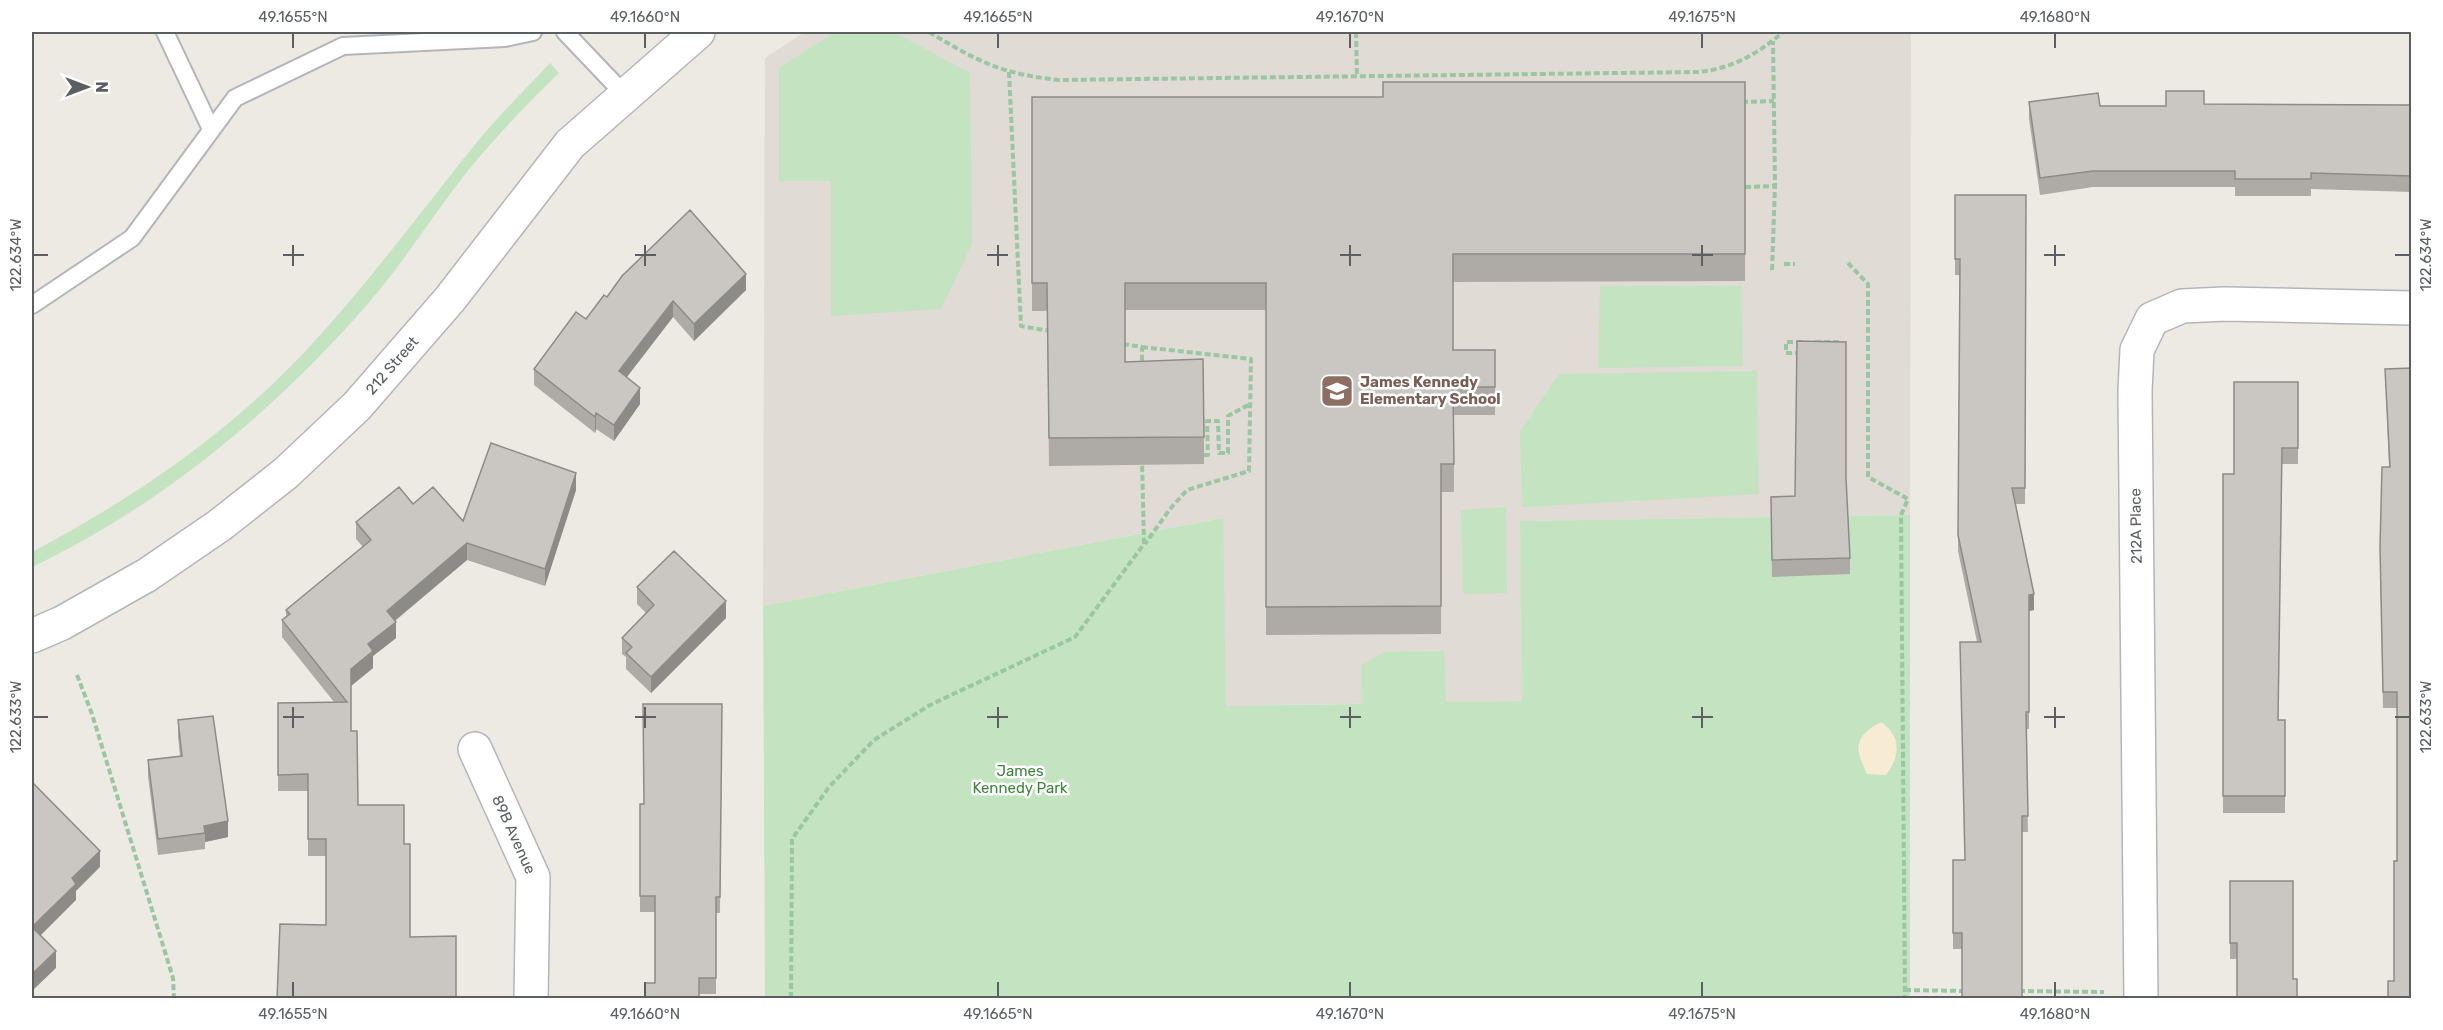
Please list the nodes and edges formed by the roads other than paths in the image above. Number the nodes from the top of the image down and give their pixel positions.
1 (165, 32) edge
2 (533, 32) edge
3 (565, 32) edge
4 (698, 32) edge
5 (624, 94) junction
6 (211, 129) junction
7 (32, 304) edge
8 (2412, 308) edge
9 (32, 636) edge
10 (475, 749) dead end
11 (2141, 995) edge
12 (531, 999) edge

1 - 6 lane
2 - 6 lane
3 - 5 lane
4 - 5 street, 212 Street
5 - 9 street, 212 Street
6 - 7 lane
8 - 11 street, 212A Place
10 - 12 street, 89B Avenue

